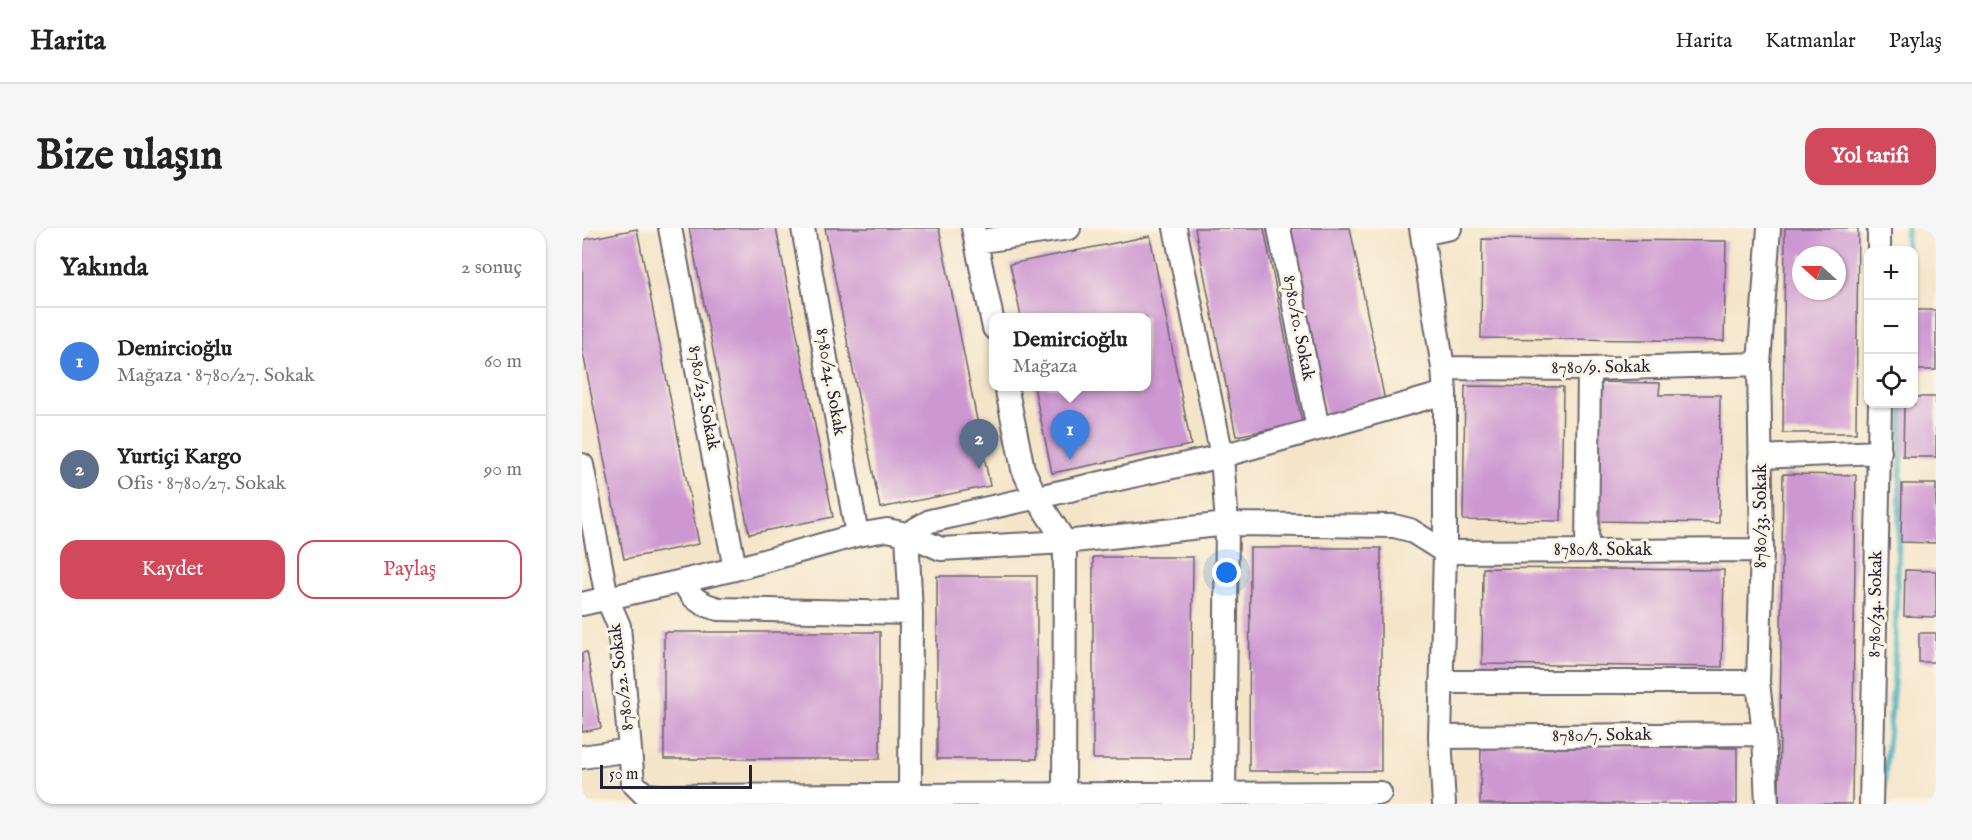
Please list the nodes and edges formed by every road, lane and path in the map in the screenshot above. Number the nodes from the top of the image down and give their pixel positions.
1 (670, 228) edge
2 (803, 228) edge
3 (1069, 228) edge
4 (1175, 228) edge
5 (1279, 228) edge
6 (1450, 228) edge
7 (1769, 228) edge
8 (1879, 228) edge
9 (1422, 231) edge
10 (974, 235) edge
11 (1879, 246) edge
12 (990, 313) edge
13 (1759, 364) junction
14 (1443, 368) junction
15 (1589, 369) junction
16 (1007, 391) edge
17 (1445, 393) junction
18 (1880, 408) edge
19 (1318, 429) junction
20 (1880, 452) junction
21 (1222, 456) junction
22 (1760, 457) junction
23 (582, 465) edge
24 (1036, 497) junction
25 (1227, 524) junction
26 (907, 534) junction
27 (857, 535) junction
28 (1065, 542) junction
29 (1762, 549) junction
30 (1587, 550) junction
31 (1445, 552) junction
32 (735, 569) junction
33 (684, 581) junction
34 (608, 598) junction
35 (582, 604) edge
36 (911, 613) junction
37 (1441, 682) junction
38 (1758, 682) junction
39 (1764, 734) junction
40 (1440, 738) junction
41 (630, 750) junction
42 (582, 757) edge
43 (910, 793) junction
44 (1224, 793) junction
45 (1380, 793) dead end
46 (1064, 795) junction
47 (1444, 804) edge
48 (1767, 804) edge
49 (1871, 804) edge

1 - 32 street, 8780/23. Sokak
2 - 27 street, 8780/24. Sokak
3 - 10 street
4 - 21 street
5 - 19 street, 8780/10. Sokak
6 - 9 street
7 - 13 street, 8780/33. Sokak
8 - 11 street
9 - 14 street
10 - 12 street
13 - 15 street, 8780/9. Sokak
13 - 22 street, 8780/33. Sokak
14 - 15 street, 8780/9. Sokak
14 - 17 street
15 - 30 street
16 - 24 street
17 - 19 street
17 - 31 street
18 - 20 street, 8780/34. Sokak
19 - 21 street
20 - 22 street
20 - 49 street, 8780/34. Sokak
21 - 24 street
21 - 25 street
22 - 29 street, 8780/33. Sokak
23 - 34 street, 8780/22. Sokak
24 - 26 street
24 - 28 street
25 - 28 street
25 - 31 street
25 - 44 street
26 - 27 street
26 - 28 street
26 - 36 street
27 - 32 street
28 - 46 street
29 - 30 street, 8780/8. Sokak
29 - 38 street, 8780/33. Sokak
30 - 31 street, 8780/8. Sokak
31 - 37 street
32 - 33 street
33 - 34 street
33 - 36 street
34 - 35 street
34 - 41 street, 8780/22. Sokak
36 - 43 street
37 - 38 street
37 - 40 street
38 - 39 street, 8780/33. Sokak
39 - 40 street, 8780/7. Sokak
39 - 48 street, 8780/33. Sokak
40 - 47 street
41 - 42 street
41 - 43 street, 8780/22. Sokak
43 - 46 street, 8780/22. Sokak
44 - 45 street, 8780/22. Sokak
44 - 46 street, 8780/22. Sokak

